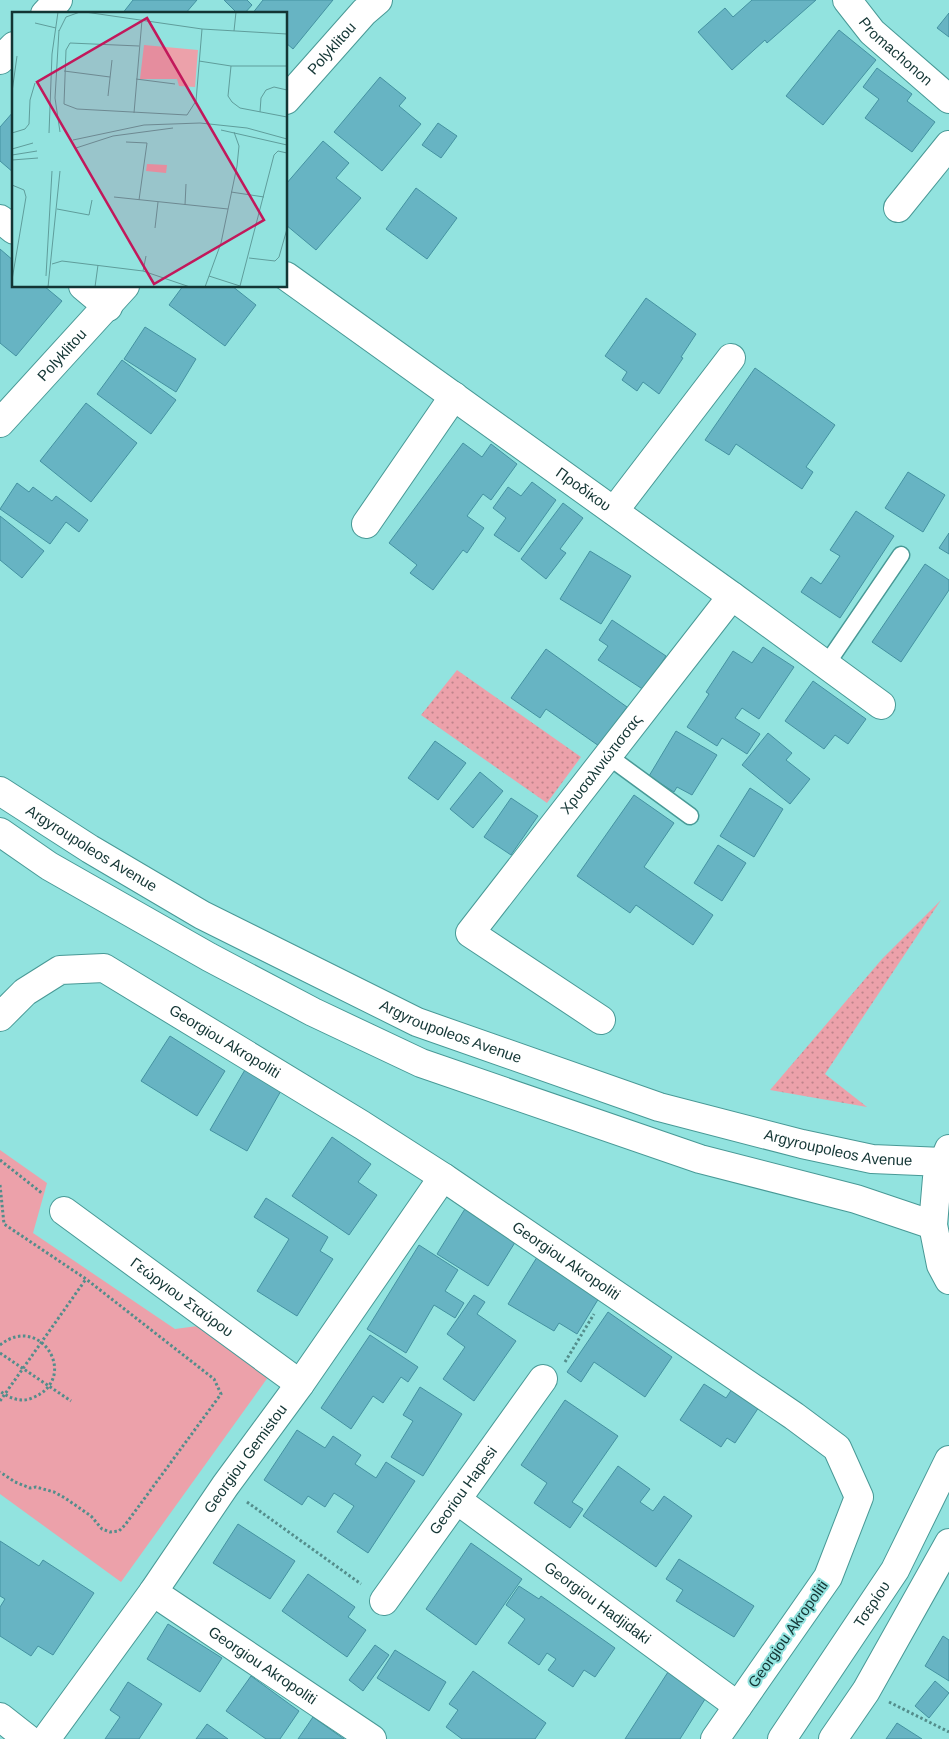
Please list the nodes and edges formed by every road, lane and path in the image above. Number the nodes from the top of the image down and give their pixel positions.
1 (58, 0) edge
2 (378, 0) edge
3 (847, 0) edge
4 (47, 12) edge
5 (12, 48) edge
6 (0, 60) edge
7 (288, 98) edge
8 (949, 99) edge
9 (949, 146) edge
10 (898, 208) dead end
11 (0, 219) edge
12 (12, 228) edge
13 (288, 277) edge
14 (90, 288) edge
15 (117, 296) edge
16 (731, 358) dead end
17 (454, 396) junction
18 (0, 423) edge
19 (614, 511) junction
20 (366, 524) dead end
21 (901, 555) dead end
22 (732, 596) junction
23 (826, 665) junction
24 (881, 705) dead end
25 (608, 756) junction
26 (0, 791) edge
27 (690, 816) dead end
28 (0, 832) edge
29 (0, 1017) edge
30 (601, 1020) dead end
31 (946, 1156) edge
32 (0, 1160) edge
33 (443, 1177) junction
34 (0, 1185) edge
35 (64, 1211) joint
36 (933, 1225) junction
37 (86, 1279) junction
38 (949, 1280) edge
39 (609, 1290) junction
40 (42, 1342) junction
41 (0, 1344) edge
42 (0, 1353) edge
43 (23, 1369) junction
44 (544, 1379) joint
45 (300, 1384) junction
46 (49, 1386) junction
47 (0, 1391) edge
48 (5, 1395) junction
49 (0, 1401) edge
50 (71, 1401) dead end
51 (949, 1460) edge
52 (0, 1472) edge
53 (225, 1486) junction
54 (457, 1500) junction
55 (949, 1543) edge
56 (154, 1592) junction
57 (384, 1601) joint
58 (866, 1691) junction
59 (738, 1706) junction
60 (0, 1717) edge
61 (949, 1732) edge
62 (28, 1739) edge
63 (46, 1739) edge
64 (372, 1739) edge
65 (715, 1739) edge
66 (782, 1739) edge
67 (833, 1739) edge

1 - 4 street
2 - 7 street, Polyklitou
3 - 8 street, Promachonon
5 - 6 street
9 - 10 street
11 - 12 street
13 - 17 street, Προδίκου
14 - 15 street
15 - 18 street, Polyklitou
16 - 19 street
17 - 19 street, Προδίκου
17 - 20 street
19 - 22 street, Προδίκου
21 - 23 lane
22 - 23 street, Προδίκου
22 - 25 street, Χρυσαλινιώτισσας
23 - 24 street, Προδίκου
25 - 27 lane
25 - 30 street, Χρυσαλινιώτισσας
26 - 31 street, Argyroupoleos Avenue
28 - 36 street
29 - 33 street, Georgiou Akropoliti
31 - 36 street
32 - 35 path
33 - 39 street, Georgiou Akropoliti
33 - 45 street, Georgiou Gemistou
34 - 37 path
35 - 45 street, Γεώργιου Σταύρου
36 - 38 street
37 - 40 path
37 - 52 path
39 - 44 path
39 - 59 street, Georgiou Akropoliti
40 - 41 path
40 - 43 path
40 - 46 path
42 - 43 path
43 - 46 path
43 - 48 path
44 - 54 street, Georiou Hapesi
45 - 53 street, Georgiou Gemistou
46 - 48 path
46 - 50 path
47 - 48 path
48 - 49 path
51 - 66 street, Τσερίου
53 - 56 street, Georgiou Gemistou
53 - 57 path
54 - 57 street, Georiou Hapesi
54 - 59 street, Georgiou Hadjidaki
55 - 58 street
56 - 63 street, Georgiou Gemistou
56 - 64 street, Georgiou Akropoliti
58 - 61 path
58 - 67 street
59 - 65 street, Georgiou Akropoliti
60 - 62 street

